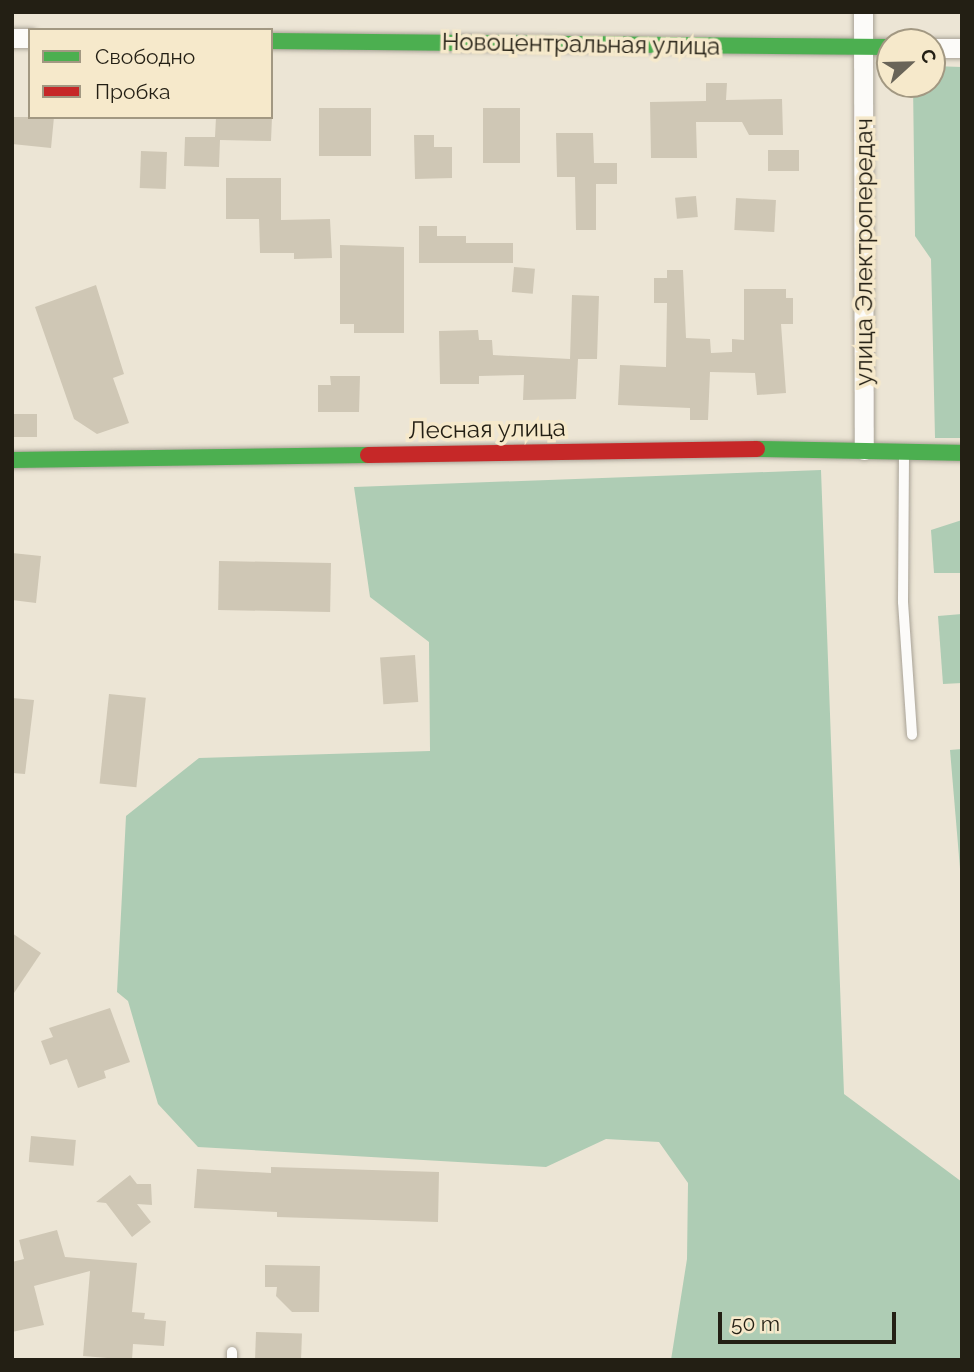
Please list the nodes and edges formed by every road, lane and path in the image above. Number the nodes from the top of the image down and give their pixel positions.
1 (863, 12) edge
2 (273, 41) edge
3 (865, 47) junction
4 (876, 47) edge
5 (864, 450) junction
6 (904, 452) junction
7 (962, 453) edge
8 (12, 460) edge
9 (912, 734) dead end

1 - 3 street, улица Электропередач
2 - 3 street, Новоцентральная улица
3 - 4 street, Новоцентральная улица
3 - 5 street, улица Электропередач
5 - 6 street, Лесная улица
5 - 8 street, Лесная улица
6 - 7 street, Лесная улица
6 - 9 lane

